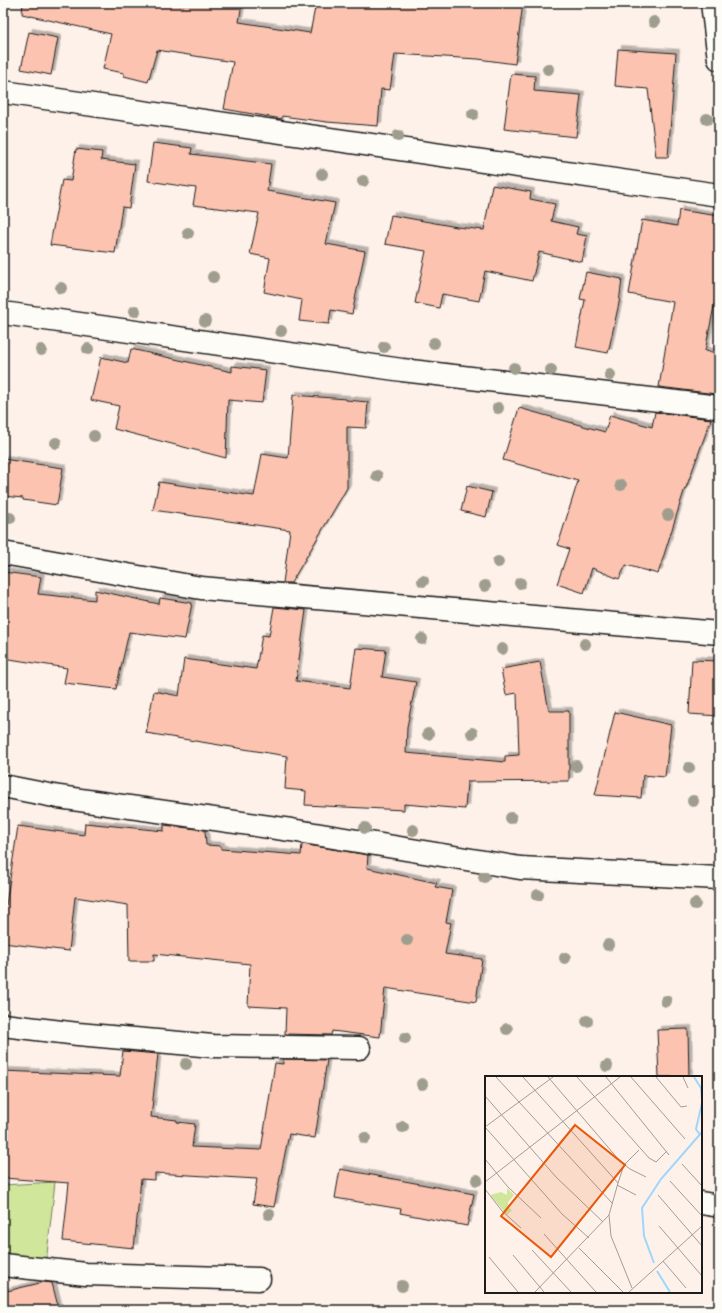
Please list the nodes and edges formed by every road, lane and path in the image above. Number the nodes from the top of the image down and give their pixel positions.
1 (712, 3) edge
2 (719, 59) edge
3 (3, 92) edge
4 (719, 196) edge
5 (3, 312) edge
6 (719, 407) edge
7 (3, 553) edge
8 (719, 632) edge
9 (3, 786) edge
10 (719, 878) edge
11 (3, 1025) edge
12 (359, 1048) dead end
13 (702, 1202) edge
14 (719, 1206) edge
15 (3, 1265) edge
16 (259, 1279) dead end

1 - 2 street
3 - 4 street
5 - 6 street
7 - 8 street
9 - 10 street
11 - 12 street
13 - 14 street
15 - 16 street

